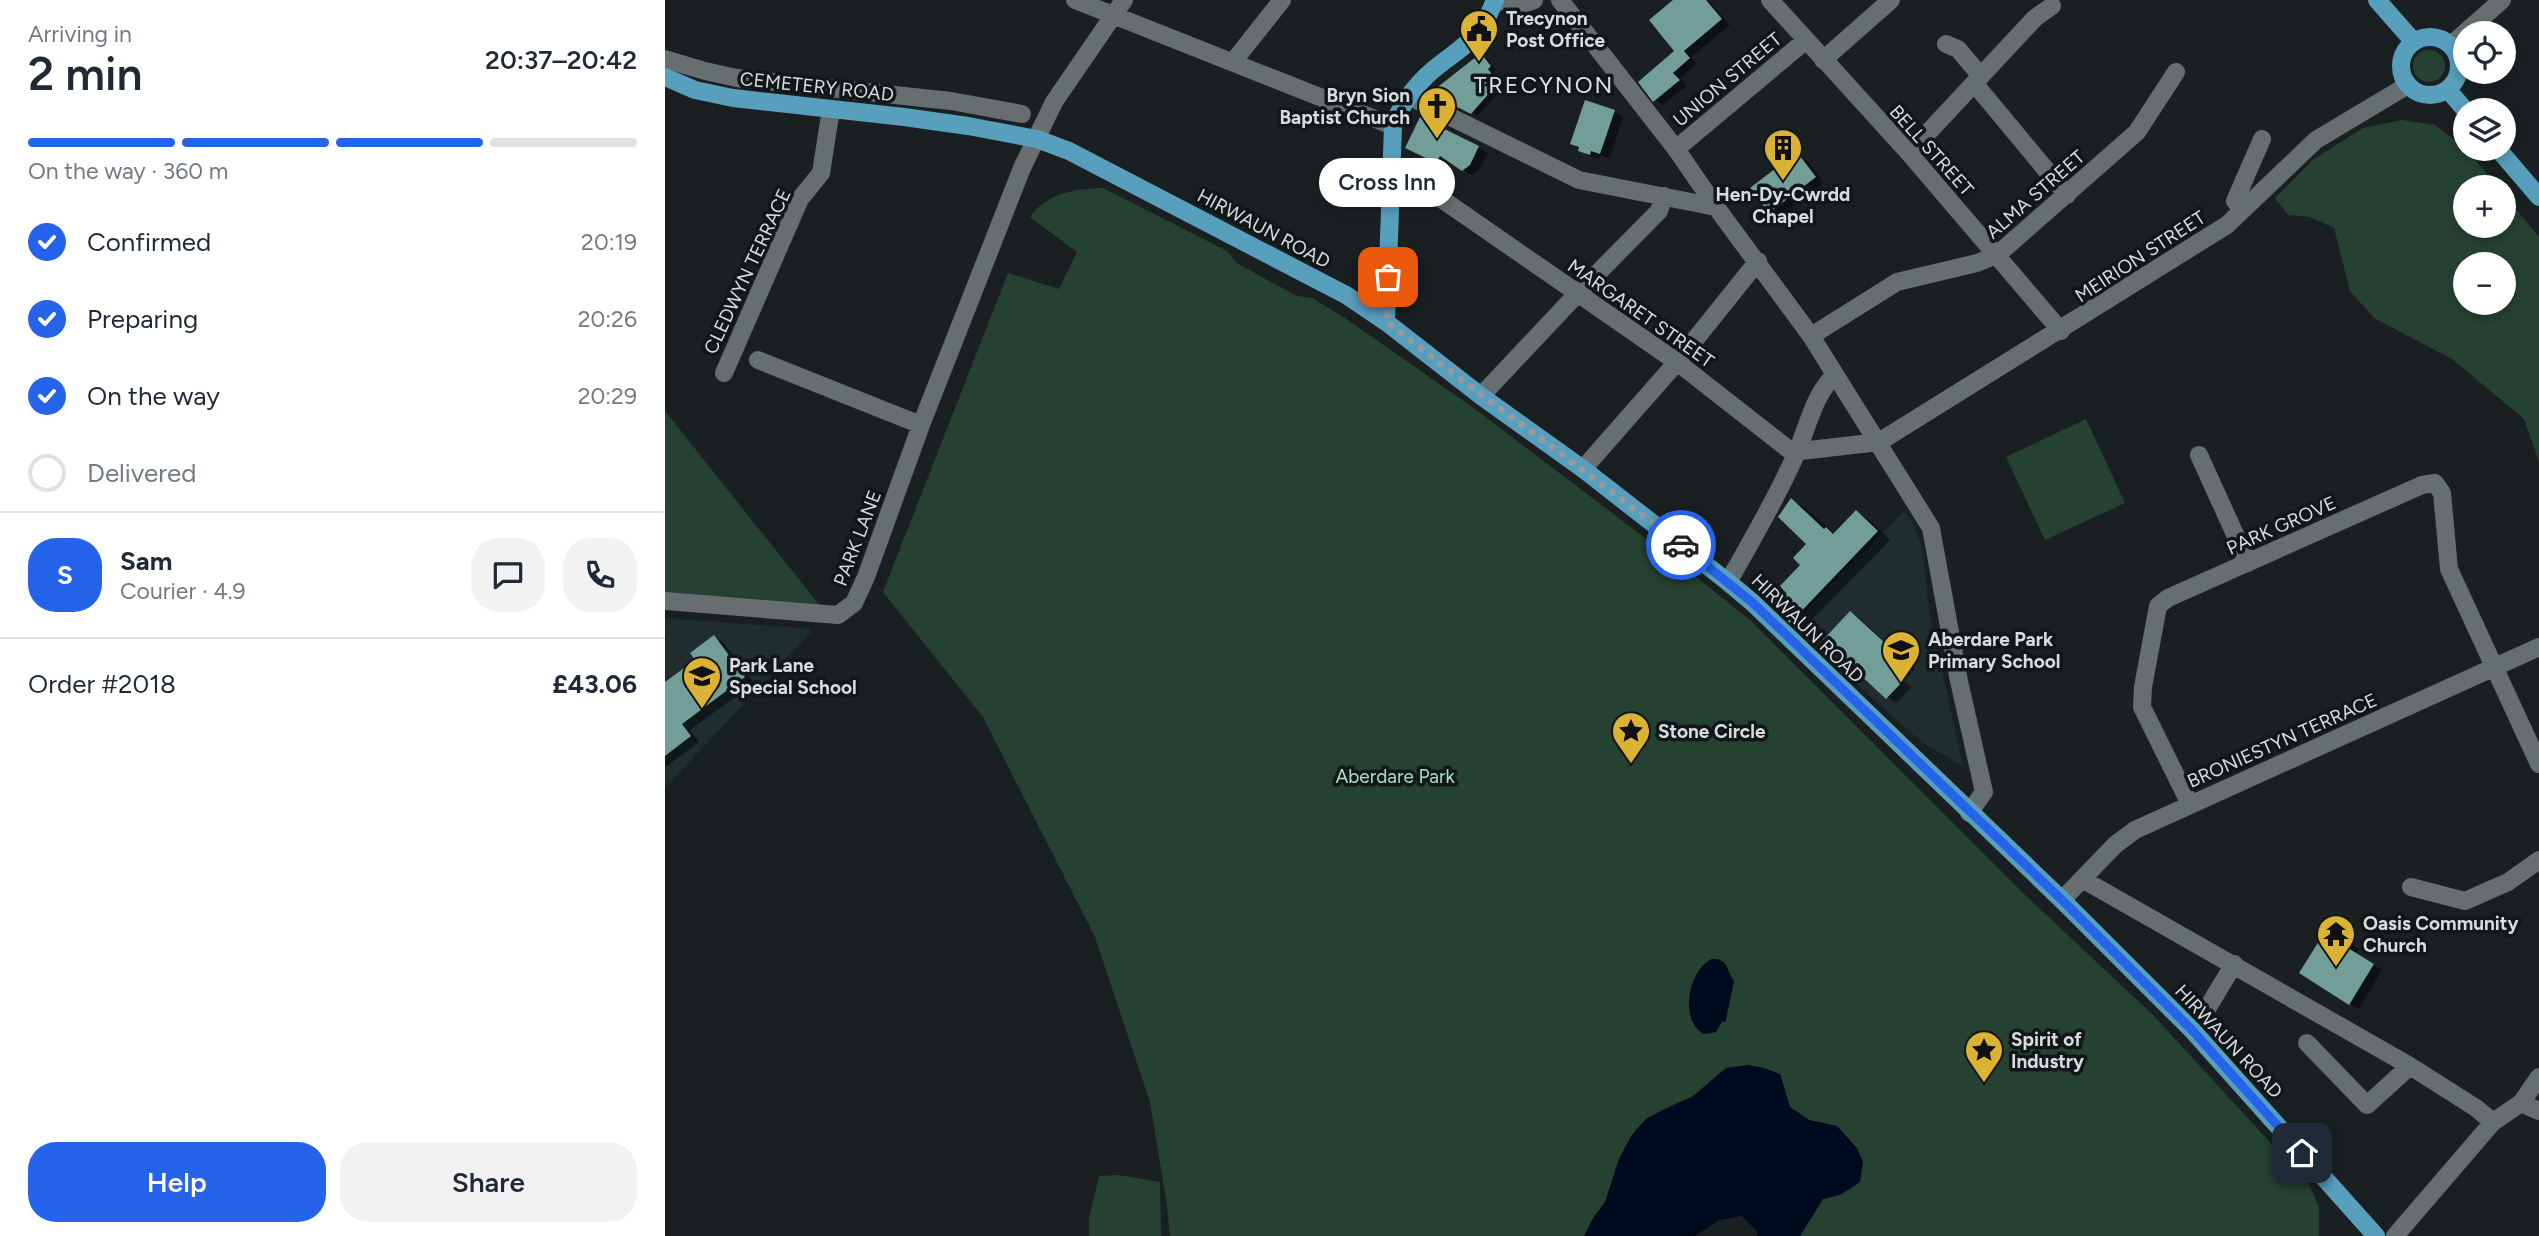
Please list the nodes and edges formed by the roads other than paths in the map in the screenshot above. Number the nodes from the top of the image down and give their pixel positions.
1 (1075, 0) edge
2 (1282, 0) edge
3 (1534, 0) edge
4 (1560, 0) edge
5 (1770, 0) edge
6 (1891, 0) edge
7 (2378, 0) edge
8 (2502, 0) edge
9 (1495, 1) edge
10 (2052, 6) dead end
11 (1119, 8) edge
12 (1805, 41) junction
13 (2414, 42) junction
14 (1946, 44) dead end
15 (2451, 45) junction
16 (665, 59) edge
17 (1823, 60) junction
18 (1233, 62) junction
19 (2176, 72) dead end
20 (665, 77) edge
21 (1977, 79) junction
22 (2408, 85) junction
23 (2448, 90) junction
24 (1408, 96) junction
25 (2455, 98) edge
26 (969, 104) junction
27 (831, 108) junction
28 (1022, 114) dead end
29 (968, 126) junction
30 (1393, 126) junction
31 (1037, 139) junction
32 (2262, 139) dead end
33 (1676, 149) junction
34 (1909, 153) junction
35 (2508, 161) edge
36 (1391, 164) junction
37 (2067, 195) junction
38 (1664, 196) junction
39 (2539, 197) edge
40 (1716, 207) junction
41 (2242, 210) junction
42 (1997, 255) junction
43 (1758, 261) junction
44 (1577, 294) junction
45 (1387, 322) junction
46 (2061, 331) junction
47 (1811, 336) junction
48 (758, 360) dead end
49 (1677, 362) junction
50 (724, 373) dead end
51 (1835, 375) junction
52 (1481, 396) junction
53 (921, 425) junction
54 (1879, 442) junction
55 (1797, 452) junction
56 (2199, 455) dead end
57 (1583, 469) junction
58 (2248, 563) junction
59 (1728, 582) junction
60 (665, 601) edge
61 (2539, 647) edge
62 (2494, 668) junction
63 (2539, 764) edge
64 (2190, 804) junction
65 (1969, 813) junction
66 (2539, 860) edge
67 (2083, 879) junction
68 (2411, 887) dead end
69 (2062, 900) junction
70 (2234, 964) junction
71 (2205, 1012) dead end
72 (2307, 1043) dead end
73 (2410, 1066) junction
74 (2539, 1077) edge
75 (2521, 1103) junction
76 (2539, 1111) edge
77 (2493, 1122) junction
78 (2376, 1236) edge
79 (2395, 1236) edge

1 - 11 street
2 - 18 street
3 - 9 street
4 - 33 street
5 - 12 street, BELL STREET
6 - 17 street
7 - 13 main road
8 - 15 street
9 - 24 main road
10 - 21 street
11 - 18 street
11 - 31 street, PARK LANE
12 - 17 street, BELL STREET
12 - 33 street, UNION STREET
13 - 15 main road
13 - 22 main road
14 - 21 street
15 - 23 main road
16 - 26 street, CEMETERY ROAD
17 - 34 street, BELL STREET
18 - 30 street
19 - 37 street, ALMA STREET
20 - 27 main road, CEMETERY ROAD
21 - 34 street
21 - 37 street
22 - 23 main road
22 - 41 street, MEIRION STREET
23 - 25 main road
24 - 30 main road
24 - 38 street
26 - 28 street, CEMETERY ROAD
26 - 29 street
27 - 29 main road, CEMETERY ROAD
27 - 50 street, CLEDWYN TERRACE
29 - 31 main road, CEMETERY ROAD
30 - 36 main road
31 - 45 main road, HIRWAUN ROAD
31 - 53 street, PARK LANE
32 - 41 street
33 - 40 street
34 - 42 street, BELL STREET
35 - 39 main road
36 - 44 street, MARGARET STREET
36 - 45 main road
37 - 42 street, ALMA STREET
38 - 40 street
38 - 44 street
40 - 43 street
41 - 46 street, MEIRION STREET
42 - 46 street, BELL STREET
42 - 47 street, ALMA STREET
43 - 47 street
43 - 49 street
44 - 49 street, MARGARET STREET
44 - 52 street
45 - 52 main road, HIRWAUN ROAD
46 - 54 street, MEIRION STREET
47 - 51 street
48 - 53 street
49 - 55 street, MARGARET STREET
49 - 57 street
51 - 54 street
51 - 55 street
52 - 57 main road, HIRWAUN ROAD
53 - 60 street, PARK LANE
54 - 55 street
54 - 65 street
55 - 59 street
56 - 58 street
57 - 59 main road, HIRWAUN ROAD
58 - 62 street, PARK GROVE
58 - 64 street, PARK GROVE
59 - 65 main road, HIRWAUN ROAD
61 - 62 street, BRONIESTYN TERRACE
62 - 63 street
62 - 64 street, BRONIESTYN TERRACE
64 - 67 street, BRONIESTYN TERRACE
65 - 69 main road, HIRWAUN ROAD
66 - 68 street
67 - 69 street, BRONIESTYN TERRACE
67 - 70 street
69 - 78 main road, HIRWAUN ROAD
70 - 71 street
70 - 73 street
72 - 73 street
73 - 77 street
74 - 75 street
75 - 76 street
75 - 77 street
77 - 79 street

